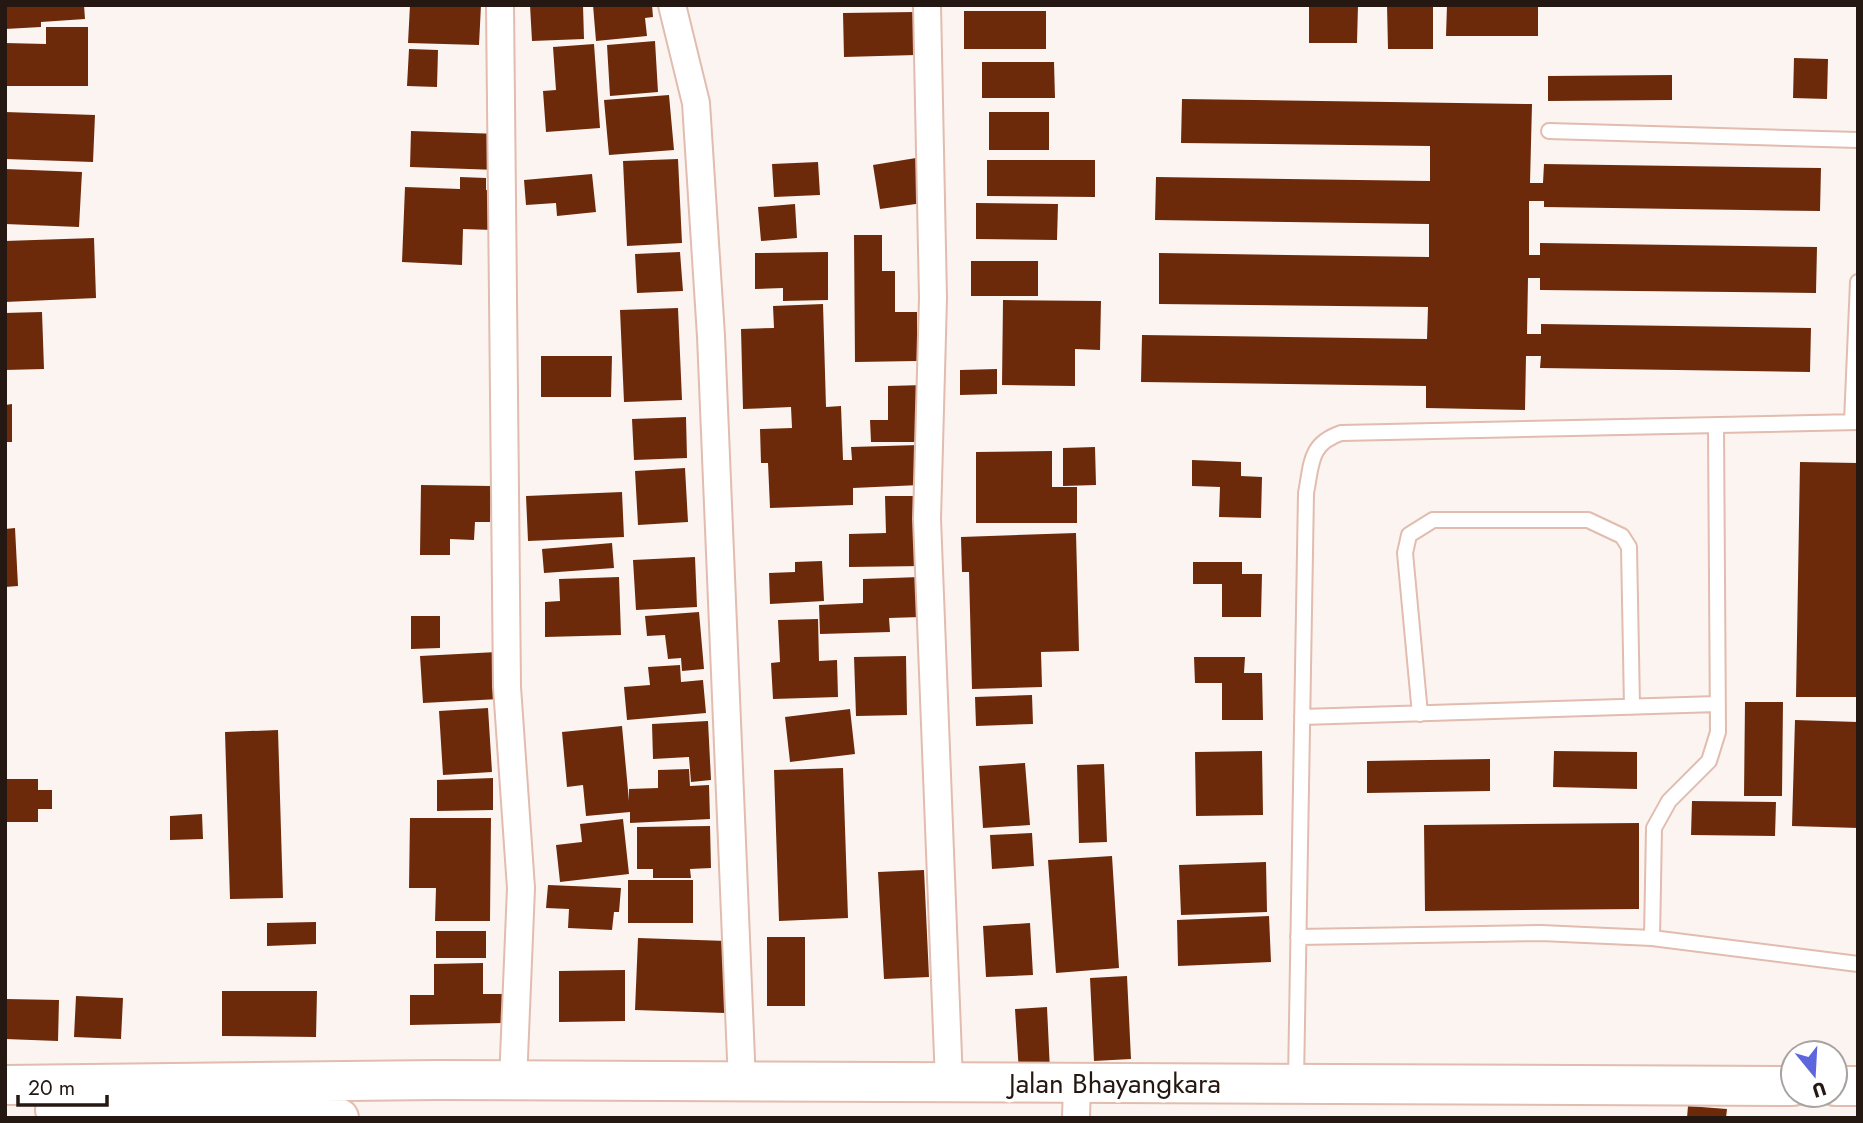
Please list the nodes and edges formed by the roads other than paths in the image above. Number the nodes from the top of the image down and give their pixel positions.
1 (500, 5) edge
2 (672, 5) edge
3 (927, 5) edge
4 (1549, 131) dead end
5 (1858, 140) edge
6 (1858, 282) edge
7 (1855, 422) edge
8 (1716, 425) junction
9 (1717, 704) junction
10 (1632, 707) junction
11 (1420, 714) junction
12 (1302, 717) junction
13 (1298, 937) junction
14 (1652, 938) junction
15 (1858, 964) edge
16 (513, 1082) junction
17 (949, 1082) junction
18 (742, 1083) junction
19 (1296, 1084) junction
20 (5, 1085) edge
21 (1779, 1086) edge
22 (1076, 1101) edge
23 (5, 1110) edge
24 (340, 1118) edge

1 - 16 street
2 - 18 street
3 - 17 street
4 - 5 lane
6 - 7 lane
7 - 8 lane
8 - 9 lane
8 - 12 lane
9 - 10 lane
9 - 14 lane
10 - 11 lane
10 - 11 lane
11 - 12 lane
12 - 13 lane
13 - 14 lane
13 - 19 lane
14 - 15 lane
16 - 18 main road, Jalan Bhayangkara
16 - 20 main road, Jalan Bhayangkara
17 - 18 main road, Jalan Bhayangkara
17 - 22 main road, Jalan Bhayangkara
19 - 21 main road, Jalan Bhayangkara
19 - 22 main road, Jalan Bhayangkara
23 - 24 main road

